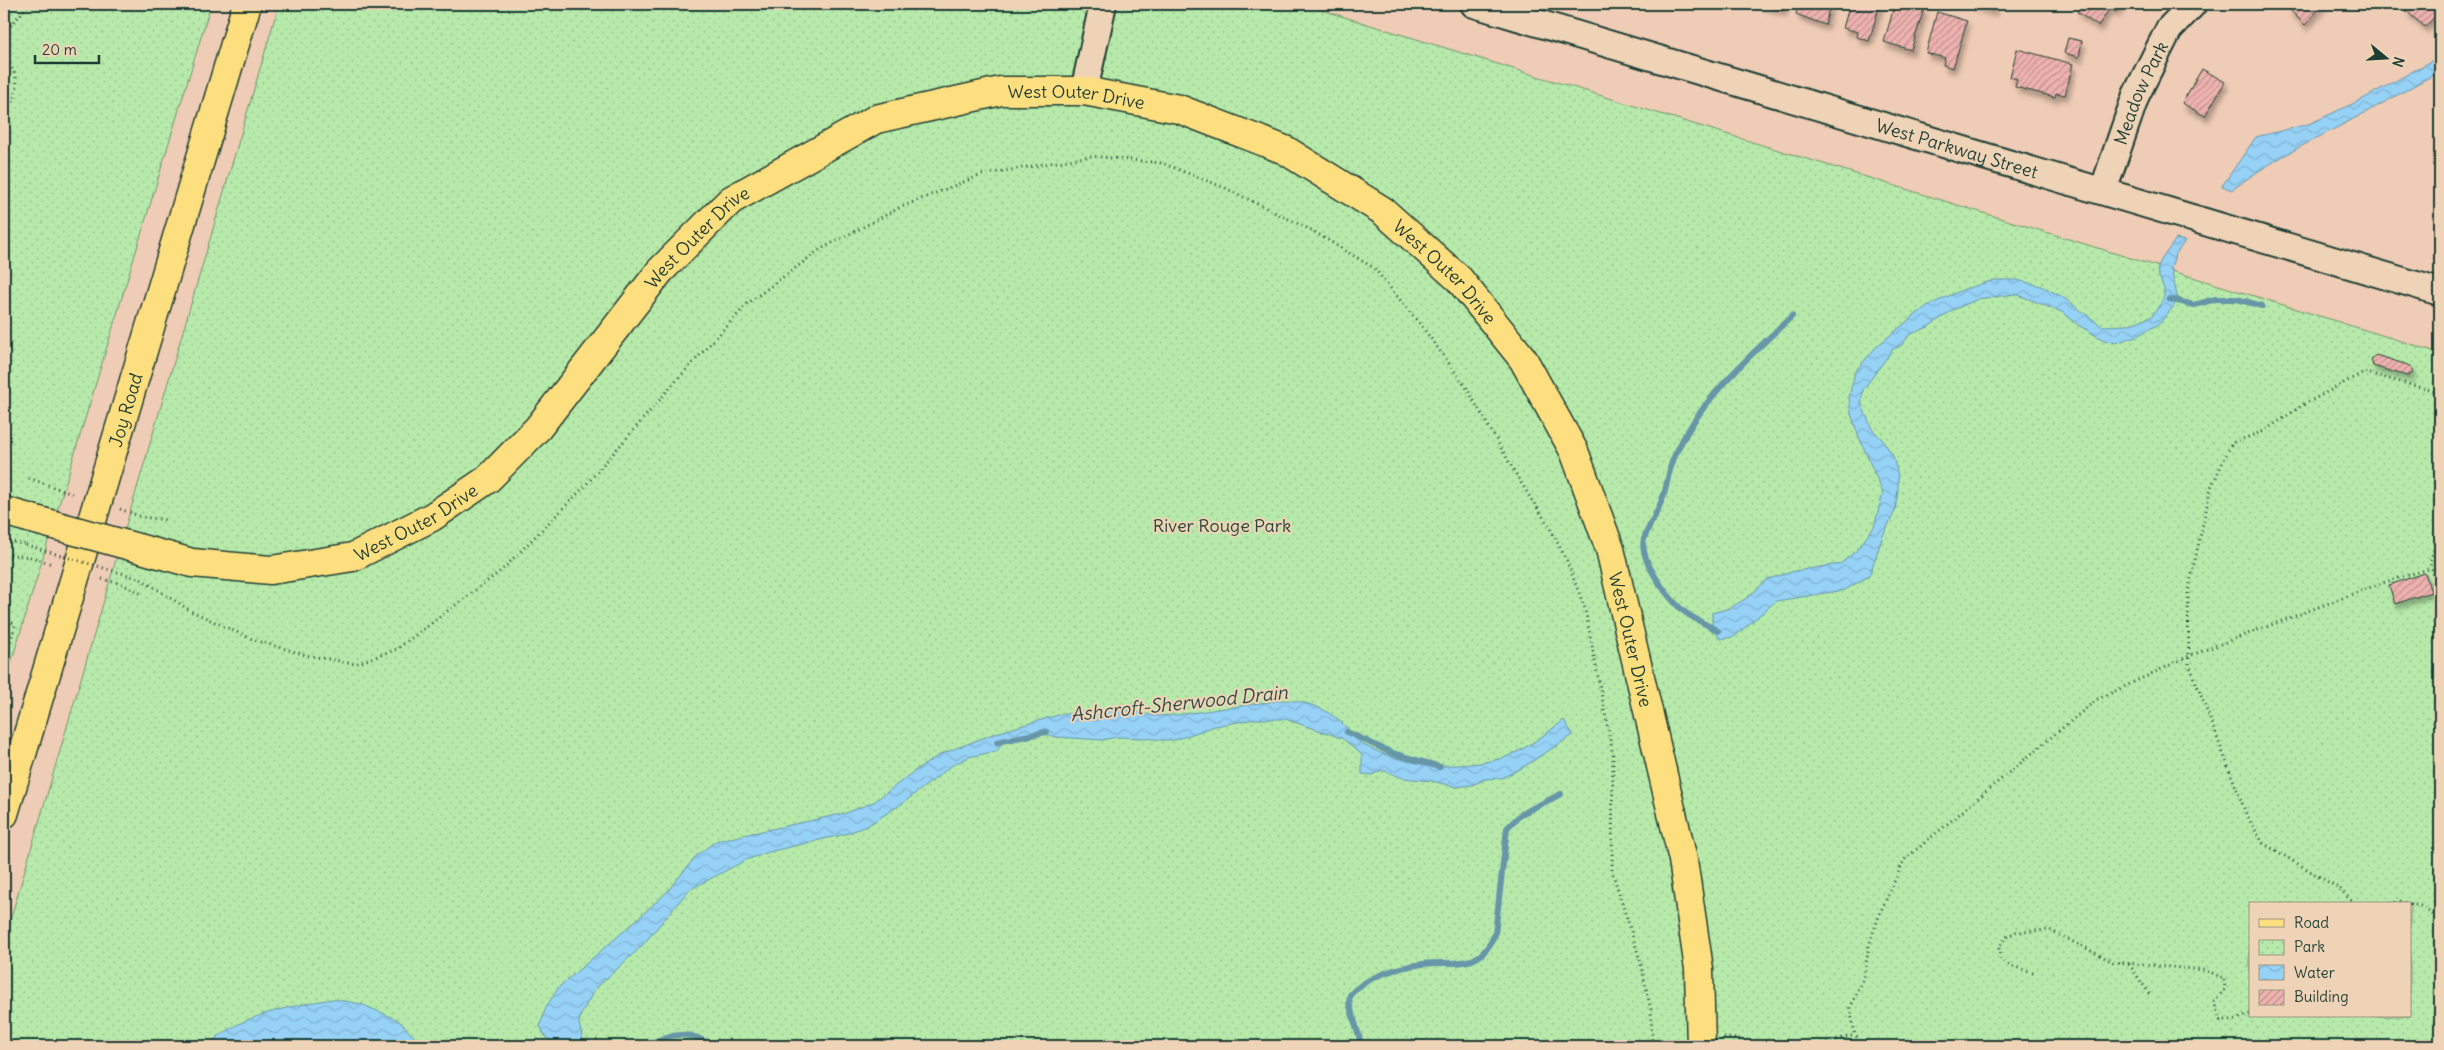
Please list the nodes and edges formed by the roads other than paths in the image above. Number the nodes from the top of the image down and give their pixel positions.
1 (247, 4) edge
2 (1103, 4) edge
3 (1474, 4) edge
4 (2193, 4) edge
5 (1084, 92) junction
6 (2103, 191) junction
7 (2440, 292) edge
8 (4, 511) edge
9 (4, 814) edge
10 (1701, 1041) edge

1 - 9 main road, Joy Road
2 - 5 street
3 - 6 street, West Parkway Street
4 - 6 street, Meadow Park
5 - 8 main road, West Outer Drive, bridge
5 - 10 main road, West Outer Drive
6 - 7 street, West Parkway Street

